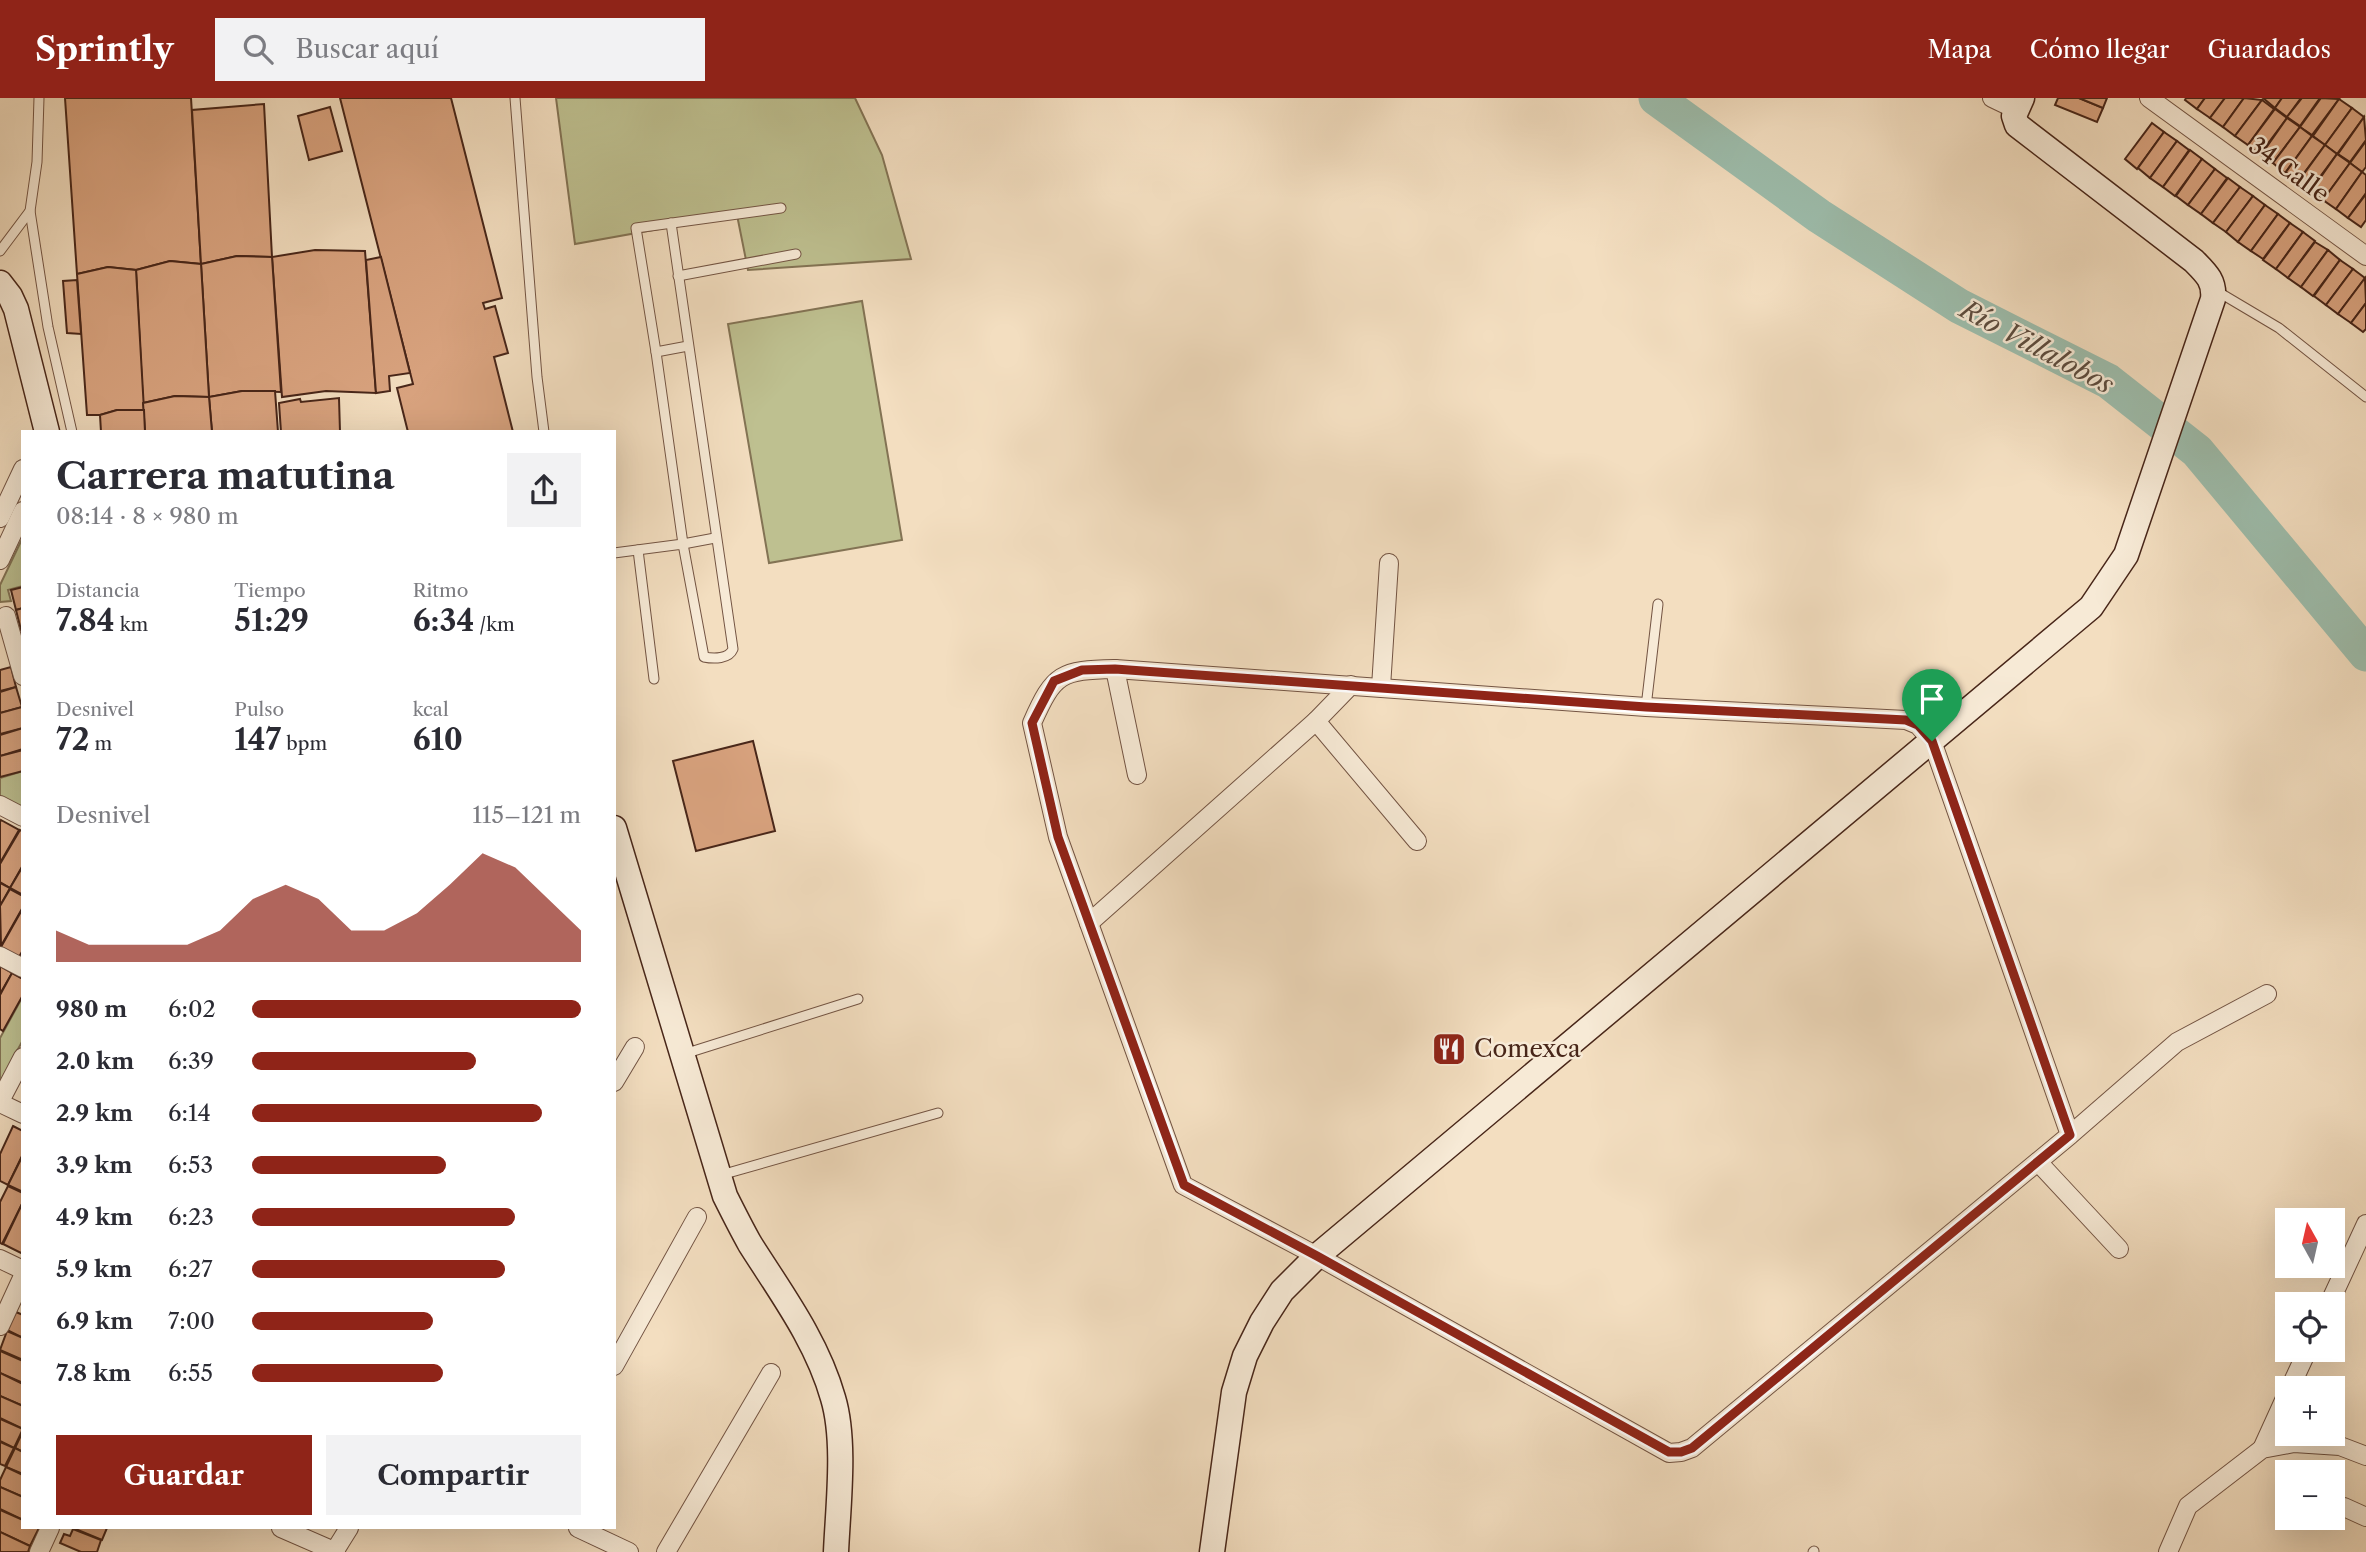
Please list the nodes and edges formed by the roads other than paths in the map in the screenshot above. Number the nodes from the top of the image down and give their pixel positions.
1 (38, 98) edge
2 (515, 98) edge
3 (1992, 98) edge
4 (2149, 98) edge
5 (2020, 104) edge
6 (781, 208) dead end
7 (30, 211) junction
8 (671, 223) junction
9 (0, 251) edge
10 (796, 254) dead end
11 (2366, 256) edge
12 (678, 276) junction
13 (0, 283) edge
14 (2213, 294) junction
15 (688, 346) junction
16 (656, 352) junction
17 (2366, 397) edge
18 (46, 430) edge
19 (72, 430) edge
20 (544, 430) edge
21 (21, 473) edge
22 (21, 515) edge
23 (0, 518) edge
24 (715, 537) junction
25 (683, 544) junction
26 (638, 550) junction
27 (616, 553) edge
28 (0, 560) edge
29 (1389, 564) dead end
30 (1658, 604) dead end
31 (6, 616) dead end
32 (21, 669) edge
33 (1115, 669) junction
34 (654, 679) dead end
35 (1351, 685) junction
36 (1381, 687) junction
37 (1646, 707) junction
38 (1315, 721) junction
39 (1932, 741) junction
40 (1137, 775) dead end
41 (0, 805) edge
42 (21, 816) edge
43 (616, 835) edge
44 (1417, 841) dead end
45 (1089, 923) junction
46 (0, 956) edge
47 (21, 967) edge
48 (2267, 994) dead end
49 (858, 999) dead end
50 (635, 1046) dead end
51 (682, 1054) junction
52 (21, 1062) edge
53 (616, 1079) edge
54 (0, 1102) edge
55 (21, 1113) edge
56 (938, 1113) dead end
57 (2070, 1135) junction
58 (2038, 1162) junction
59 (719, 1175) junction
60 (697, 1217) dead end
61 (2366, 1224) edge
62 (2119, 1249) dead end
63 (1317, 1256) junction
64 (0, 1259) edge
65 (21, 1269) edge
66 (21, 1280) edge
67 (2335, 1292) edge
68 (0, 1326) edge
69 (616, 1362) edge
70 (771, 1373) dead end
71 (2275, 1420) edge
72 (2262, 1449) junction
73 (2364, 1450) edge
74 (2345, 1507) edge
75 (2366, 1517) edge
76 (50, 1529) edge
77 (283, 1529) edge
78 (348, 1529) edge
79 (580, 1529) edge
80 (39, 1552) edge
81 (335, 1552) edge
82 (629, 1552) edge
83 (667, 1552) edge
84 (836, 1552) edge
85 (1213, 1552) edge
86 (2168, 1552) edge

1 - 7 lane
2 - 20 lane
3 - 5 street
4 - 11 street, 34 Calle
5 - 14 main road
6 - 8 lane
7 - 9 lane
7 - 19 lane
8 - 12 lane
8 - 16 lane
10 - 12 lane
12 - 15 lane
13 - 18 main road
14 - 17 lane
14 - 39 main road
15 - 16 lane
15 - 24 lane
16 - 25 lane
21 - 23 street
22 - 28 street
24 - 25 lane
24 - 25 lane
25 - 26 lane
26 - 27 lane
26 - 34 lane
29 - 36 street
30 - 37 lane
31 - 32 street
33 - 35 street
33 - 40 street
33 - 45 street
35 - 36 street
35 - 38 street
36 - 37 street
37 - 39 street
38 - 44 street
38 - 45 street
39 - 57 street
39 - 63 main road
41 - 42 street
43 - 51 main road
45 - 63 street
46 - 47 street
48 - 57 street
49 - 51 lane
50 - 53 street
51 - 59 main road
52 - 54 street
54 - 55 street
56 - 59 lane
57 - 58 street
58 - 62 street
58 - 63 street
59 - 84 main road
60 - 69 street
61 - 67 street
63 - 85 main road
64 - 65 street
66 - 68 street
70 - 83 street
71 - 72 street
72 - 73 street
72 - 86 street
74 - 75 street
76 - 80 street
77 - 81 street
78 - 81 street
79 - 82 street

